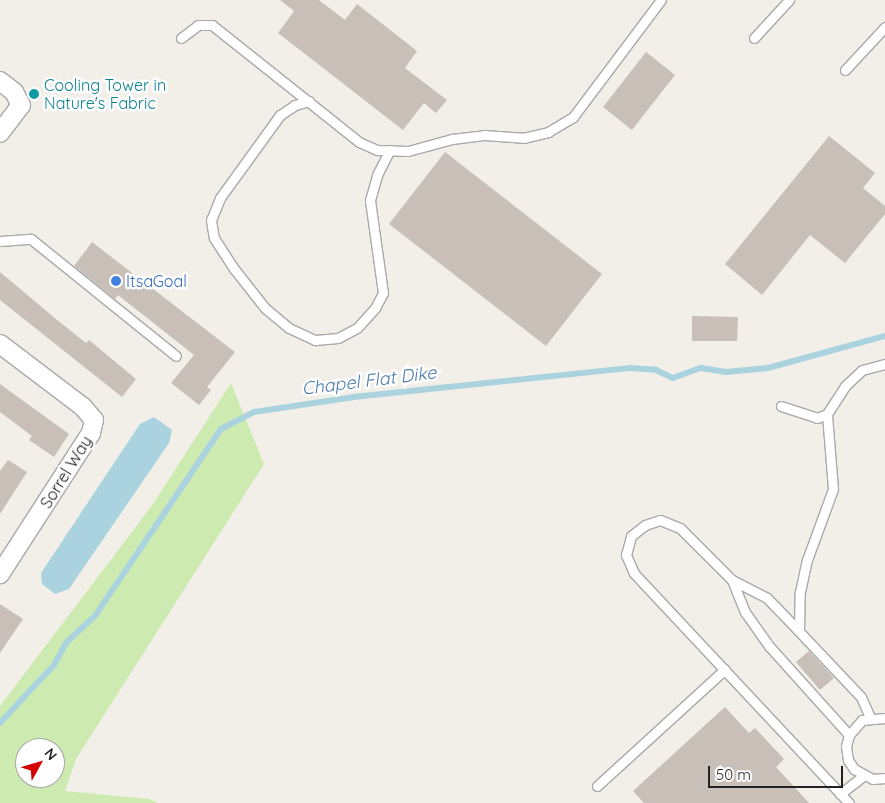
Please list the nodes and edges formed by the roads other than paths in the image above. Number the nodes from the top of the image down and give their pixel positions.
1 (661, 0) edge
2 (790, 0) edge
3 (885, 27) edge
4 (181, 38) dead end
5 (754, 38) dead end
6 (845, 70) dead end
7 (0, 81) edge
8 (309, 101) junction
9 (0, 133) edge
10 (390, 150) junction
11 (0, 241) edge
12 (0, 344) edge
13 (176, 356) dead end
14 (885, 364) edge
15 (782, 406) dead end
16 (827, 414) junction
17 (0, 574) edge
18 (732, 580) junction
19 (799, 631) junction
20 (725, 669) junction
21 (884, 715) edge
22 (870, 717) junction
23 (849, 735) junction
24 (862, 776) junction
25 (885, 778) edge
26 (597, 786) dead end
27 (840, 794) junction
28 (849, 803) edge

1 - 10 lane
2 - 5 lane
3 - 6 lane
4 - 8 lane
7 - 9 street
8 - 10 lane
8 - 10 lane
11 - 13 lane
12 - 17 street, Sorrel Way
14 - 16 lane
15 - 16 lane
16 - 19 lane
18 - 19 lane
18 - 20 lane
18 - 23 lane
19 - 22 lane
20 - 26 lane
20 - 27 lane
21 - 22 lane
22 - 23 lane
23 - 24 lane
24 - 25 lane
24 - 27 lane
27 - 28 lane

